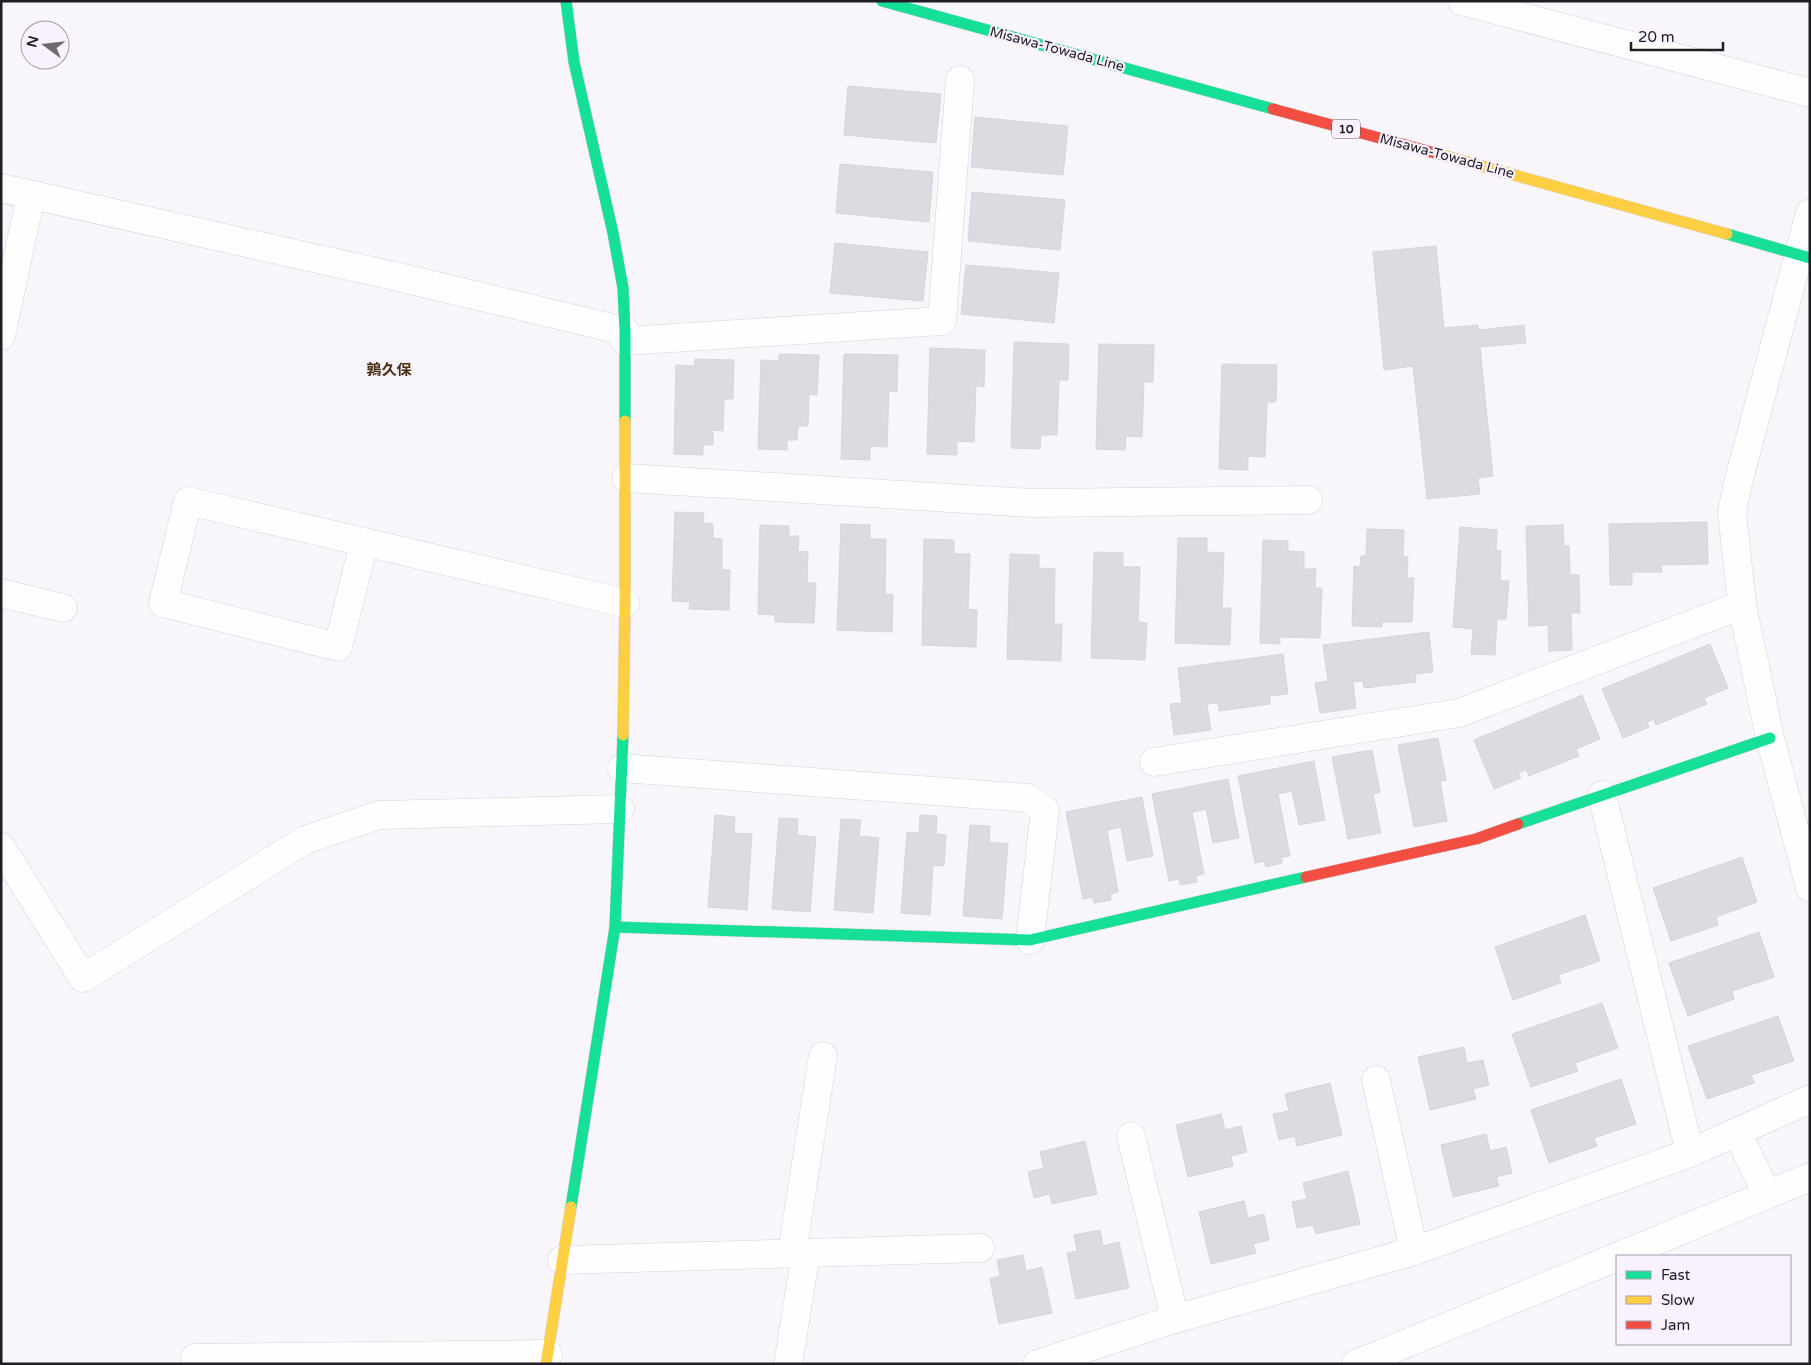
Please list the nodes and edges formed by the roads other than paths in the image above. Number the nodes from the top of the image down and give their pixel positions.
1 (566, 1) edge
2 (882, 1) edge
3 (1462, 1) edge
4 (960, 80) dead end
5 (1810, 93) edge
6 (1, 188) edge
7 (31, 195) junction
8 (1810, 213) edge
9 (1804, 256) edge
10 (1, 336) edge
11 (625, 336) junction
12 (626, 478) junction
13 (1308, 500) dead end
14 (364, 543) junction
15 (1, 593) edge
16 (625, 603) junction
17 (1742, 605) junction
18 (63, 608) dead end
19 (1770, 738) junction
20 (1154, 762) dead end
21 (622, 768) junction
22 (1602, 795) junction
23 (620, 809) junction
24 (1, 847) edge
25 (1810, 888) edge
26 (615, 927) junction
27 (1030, 940) junction
28 (823, 1056) dead end
29 (1376, 1080) dead end
30 (1810, 1099) edge
31 (1737, 1132) junction
32 (1131, 1136) dead end
33 (1690, 1153) junction
34 (1810, 1178) edge
35 (1767, 1194) junction
36 (980, 1248) dead end
37 (1414, 1251) junction
38 (799, 1253) junction
39 (1620, 1255) edge
40 (1616, 1257) edge
41 (562, 1260) junction
42 (1175, 1319) junction
43 (195, 1358) dead end
44 (547, 1359) edge
45 (788, 1364) edge
46 (1037, 1364) edge
47 (1356, 1364) edge

1 - 11 street
2 - 9 street, Misawa-Towada Line / 10
3 - 5 street
4 - 11 street
6 - 7 street
7 - 10 street
7 - 11 street
8 - 9 street
9 - 17 street
11 - 12 street
12 - 13 street
12 - 16 street
14 - 14 street
14 - 16 street
15 - 18 street
16 - 21 street
17 - 19 street
17 - 20 street
19 - 22 street
19 - 25 street
21 - 23 street
21 - 27 street
22 - 27 street
22 - 33 street
23 - 24 street
23 - 26 street
26 - 27 street
26 - 41 street
28 - 38 street
29 - 37 street
30 - 31 street
31 - 33 street
31 - 35 street
32 - 42 street
33 - 37 street
34 - 35 street
35 - 39 street
36 - 38 street
37 - 42 street
38 - 41 street
38 - 45 street
40 - 47 street
41 - 44 street
42 - 46 street
43 - 44 street

